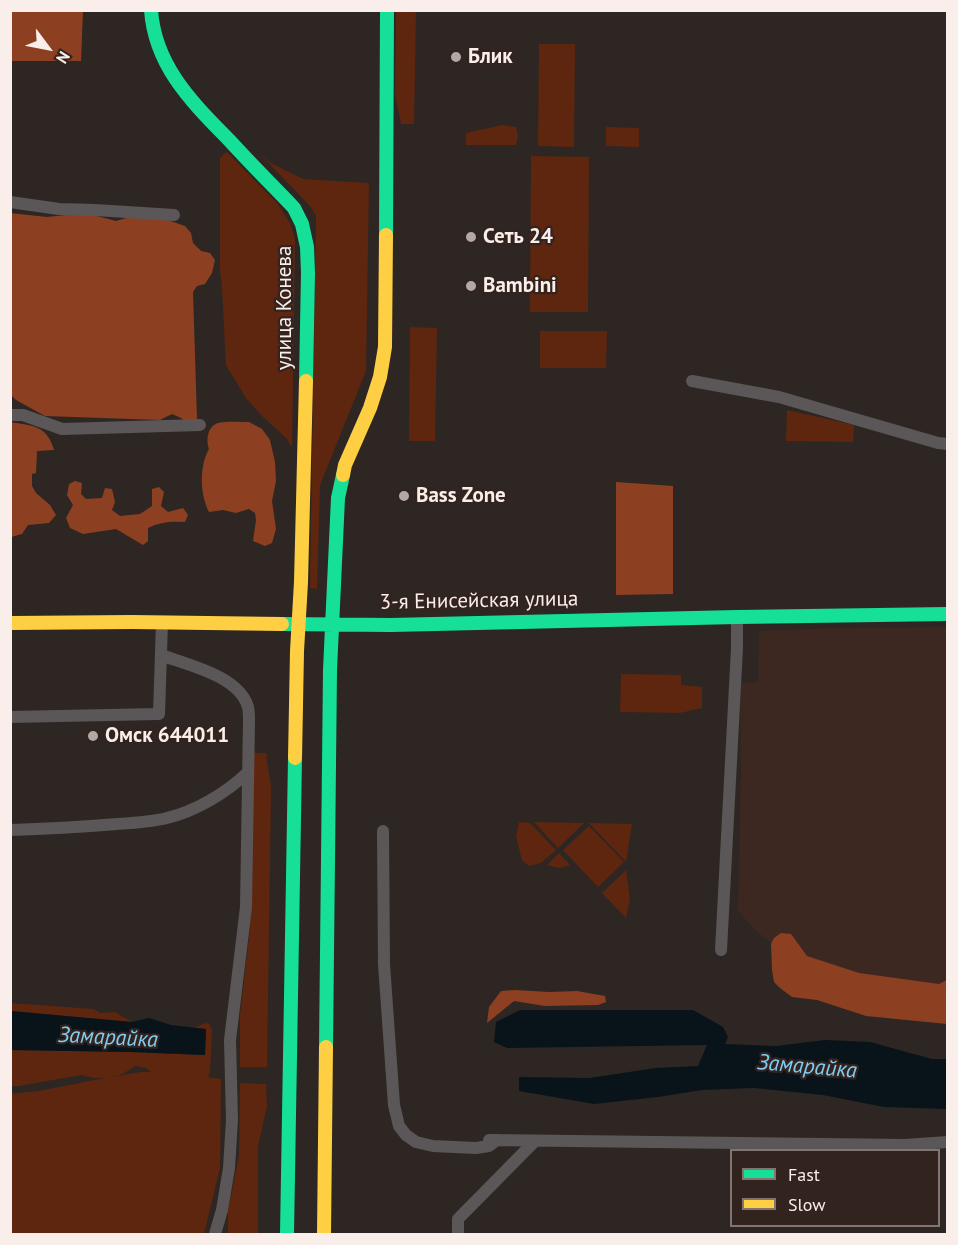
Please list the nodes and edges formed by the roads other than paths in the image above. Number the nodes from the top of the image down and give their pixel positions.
1 (151, 10) edge
2 (387, 10) edge
3 (10, 202) edge
4 (174, 216) dead end
5 (692, 381) dead end
6 (10, 415) edge
7 (200, 425) dead end
8 (948, 444) edge
9 (948, 614) edge
10 (737, 617) junction
11 (162, 622) junction
12 (10, 623) edge
13 (298, 624) junction
14 (332, 624) junction
15 (161, 655) junction
16 (10, 717) edge
17 (248, 773) junction
18 (10, 830) edge
19 (383, 831) dead end
20 (721, 950) dead end
21 (535, 1141) junction
22 (948, 1142) edge
23 (216, 1234) edge
24 (287, 1234) edge
25 (324, 1234) edge
26 (458, 1234) edge

1 - 13 main road, улица Конева
2 - 14 main road
3 - 4 street
5 - 8 street
6 - 7 street
9 - 10 main road, 3-я Енисейская улица
10 - 14 main road, 3-я Енисейская улица
10 - 20 street
11 - 12 main road, 3-я Енисейская улица
11 - 13 main road, 3-я Енисейская улица
11 - 15 street
13 - 14 main road, 3-я Енисейская улица
13 - 24 main road, улица Конева
14 - 25 main road
15 - 16 street
15 - 17 street
17 - 18 street
17 - 23 street
19 - 21 street
21 - 22 street
21 - 26 street

